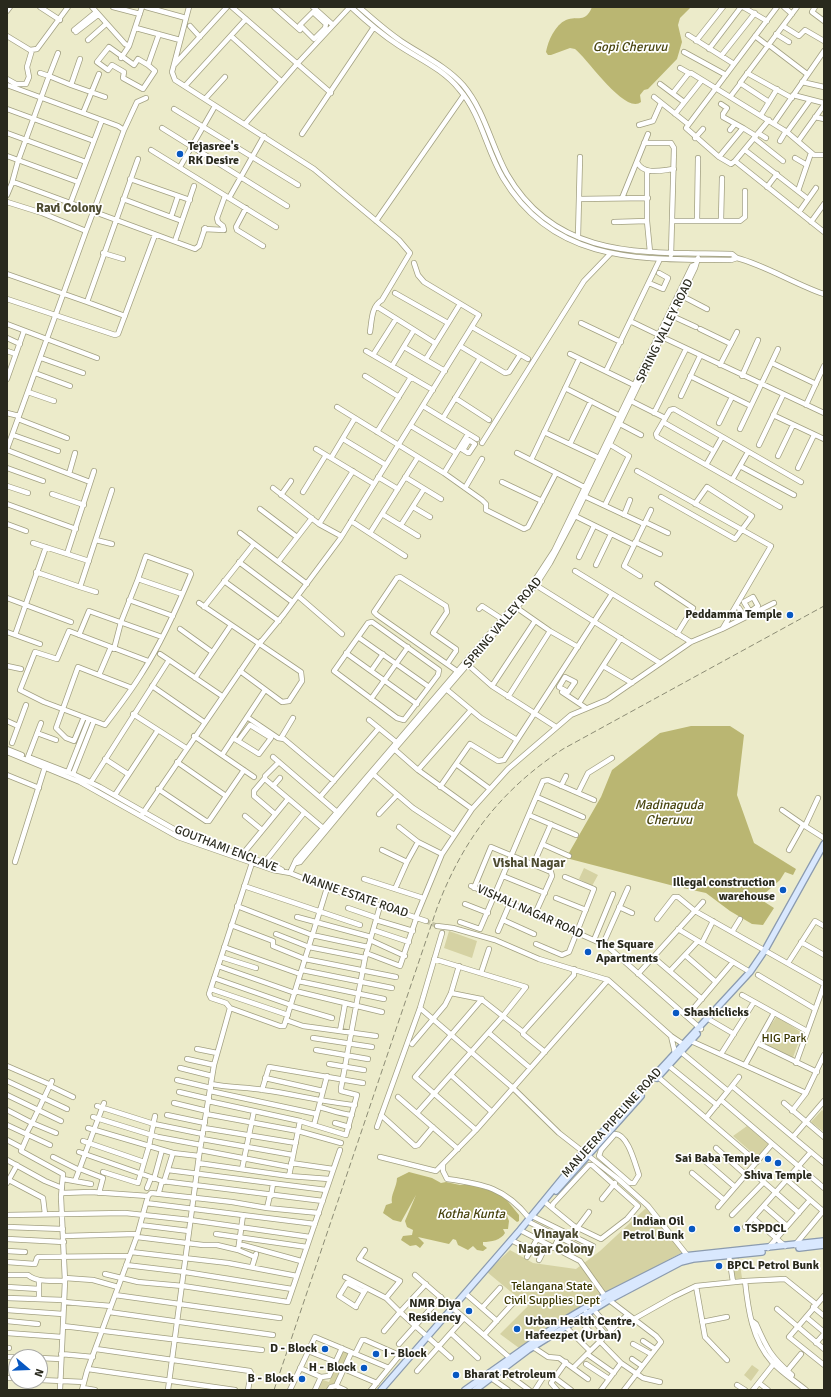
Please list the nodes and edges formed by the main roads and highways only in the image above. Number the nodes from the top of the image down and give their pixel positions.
1 (824, 844) edge
2 (823, 850) edge
3 (766, 951) junction
4 (700, 1028) junction
5 (644, 1090) junction
6 (556, 1188) junction
7 (531, 1219) junction
8 (521, 1231) junction
9 (823, 1241) edge
10 (628, 1288) junction
11 (607, 1298) junction
12 (453, 1308) junction
13 (586, 1312) junction
14 (428, 1337) junction
15 (381, 1390) edge
16 (385, 1390) edge
17 (465, 1390) edge
18 (474, 1390) edge

1 - 3 main road, MANJEERA PIPELINE ROAD
2 - 3 main road, MANJEERA PIPELINE ROAD
3 - 4 main road, MANJEERA PIPELINE ROAD
3 - 4 main road, MANJEERA PIPELINE ROAD
4 - 5 main road, MANJEERA PIPELINE ROAD
4 - 5 main road, MANJEERA PIPELINE ROAD
5 - 6 main road, MANJEERA PIPELINE ROAD
6 - 7 main road, MANJEERA PIPELINE ROAD
6 - 7 main road, MANJEERA PIPELINE ROAD
7 - 8 main road, MANJEERA PIPELINE ROAD
8 - 12 main road, MANJEERA PIPELINE ROAD
8 - 12 main road, MANJEERA PIPELINE ROAD
9 - 10 main road
9 - 10 main road
10 - 11 main road
11 - 13 main road
11 - 13 main road
12 - 14 main road, MANJEERA PIPELINE ROAD
13 - 17 main road
13 - 18 main road
14 - 15 main road, MANJEERA PIPELINE ROAD
14 - 16 main road, MANJEERA PIPELINE ROAD

